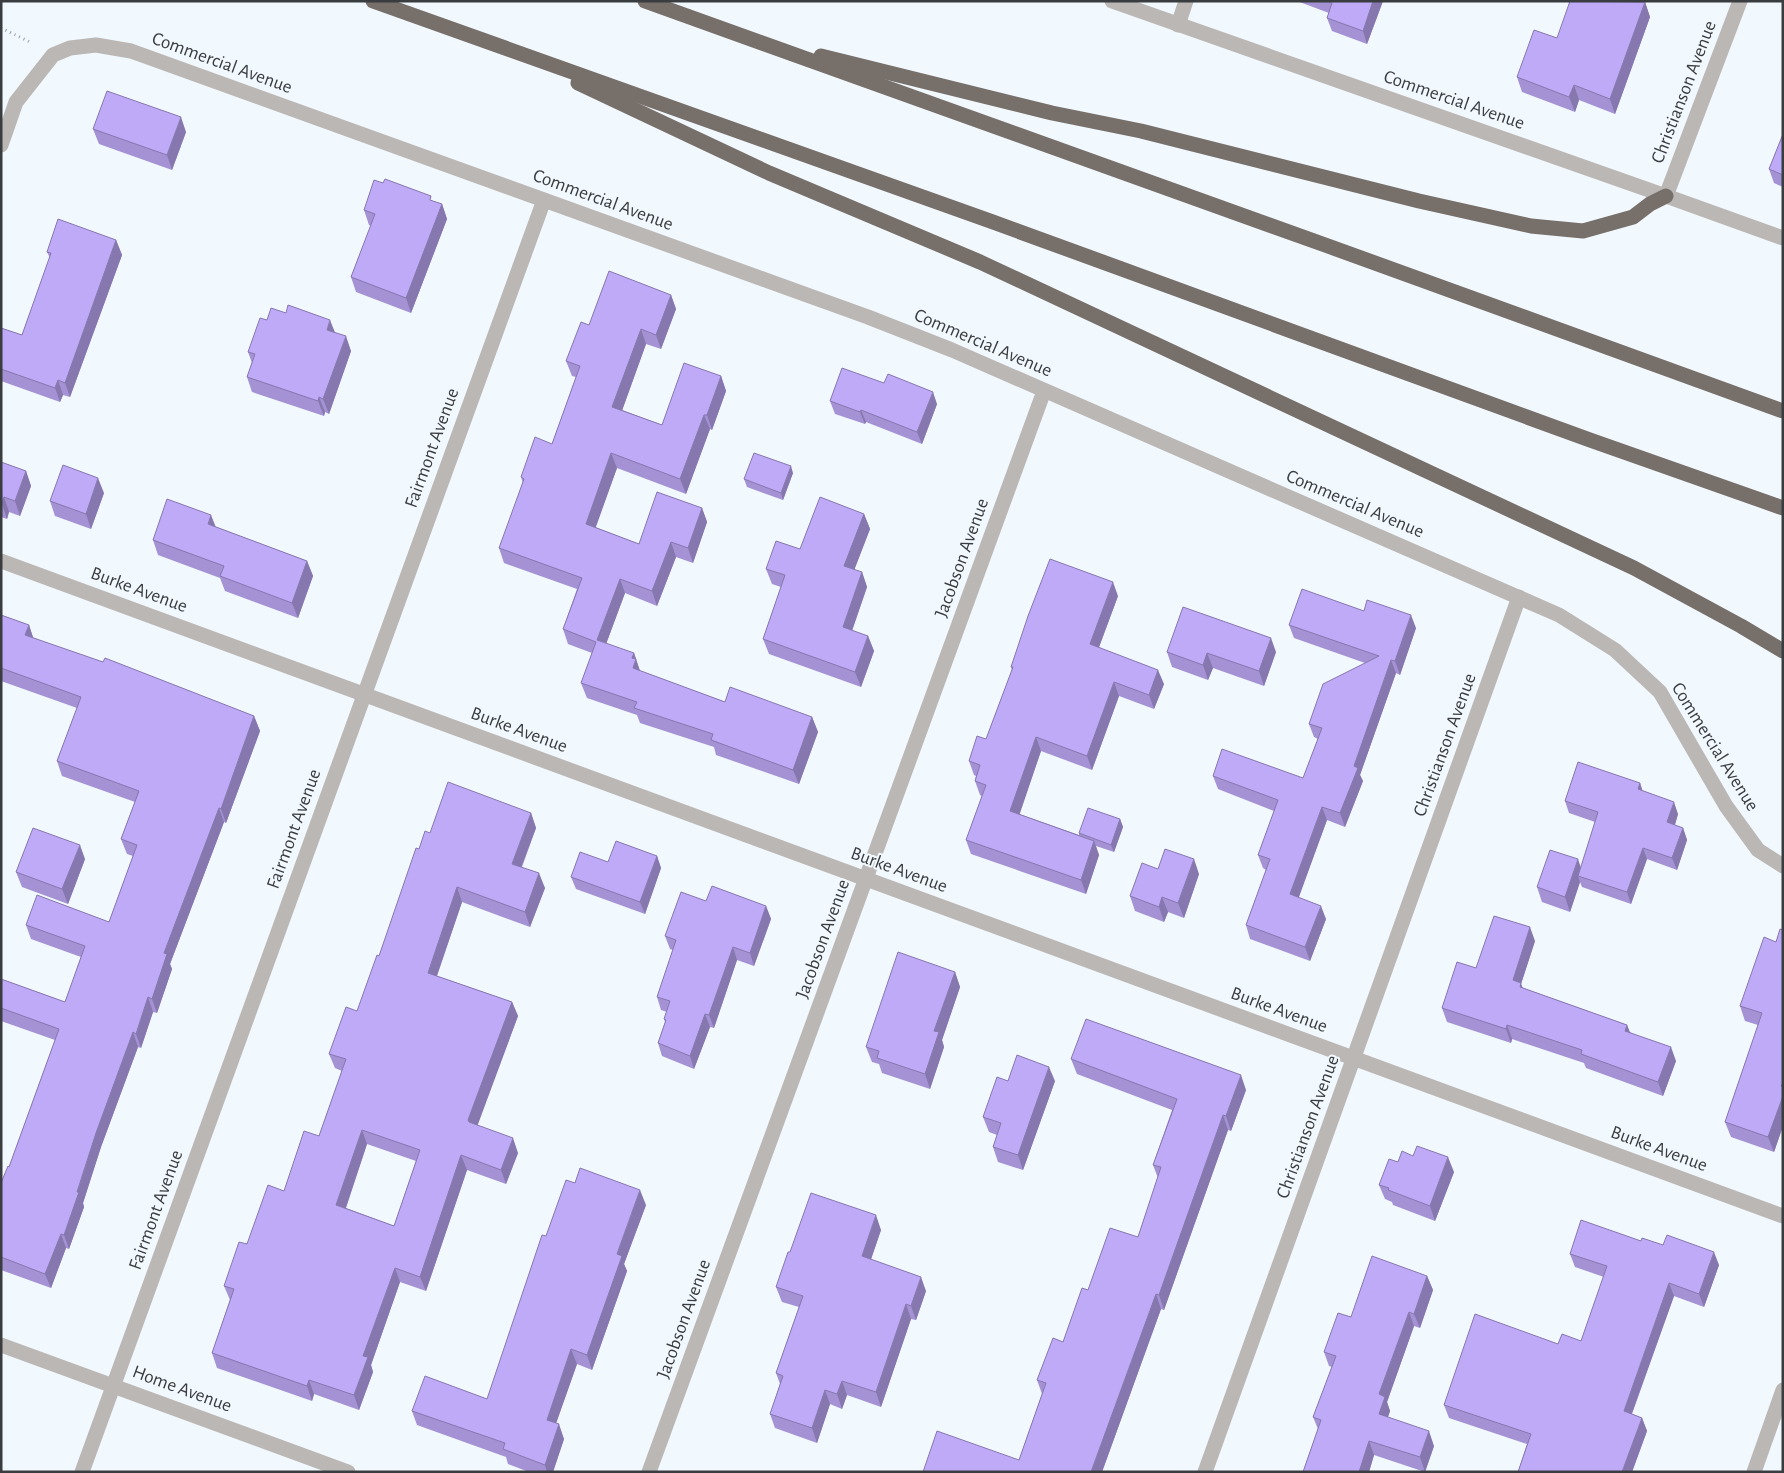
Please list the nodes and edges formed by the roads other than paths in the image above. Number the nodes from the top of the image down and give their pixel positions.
1 (373, 1) edge
2 (644, 1) edge
3 (1112, 1) edge
4 (1186, 1) edge
5 (1740, 1) edge
6 (1178, 24) junction
7 (742, 36) junction
8 (500, 47) junction
9 (1, 145) edge
10 (1666, 196) junction
11 (544, 200) junction
12 (1783, 238) edge
13 (1044, 391) junction
14 (1783, 411) edge
15 (1783, 508) edge
16 (1, 561) edge
17 (1519, 597) junction
18 (1783, 650) edge
19 (364, 695) junction
20 (1783, 866) edge
21 (866, 879) junction
22 (1353, 1058) junction
23 (1783, 1216) edge
24 (1, 1344) edge
25 (113, 1386) junction
26 (1783, 1390) edge
27 (82, 1472) edge
28 (348, 1472) edge
29 (649, 1472) edge
30 (1205, 1472) edge
31 (1754, 1472) edge

1 - 8 highway
2 - 7 highway
3 - 6 street, Commercial Avenue
4 - 6 street
5 - 10 street, Christianson Avenue
6 - 10 street, Commercial Avenue
7 - 10 highway
7 - 14 highway
8 - 15 highway
8 - 18 highway
9 - 11 street, Commercial Avenue
10 - 12 street, Commercial Avenue
11 - 13 street, Commercial Avenue
11 - 19 street, Fairmont Avenue
13 - 17 street, Commercial Avenue
13 - 21 street, Jacobson Avenue
16 - 19 street, Burke Avenue
17 - 20 street, Commercial Avenue
17 - 22 street, Christianson Avenue
19 - 21 street, Burke Avenue
19 - 25 street, Fairmont Avenue
21 - 22 street, Burke Avenue
21 - 29 street, Jacobson Avenue
22 - 23 street, Burke Avenue
22 - 30 street, Christianson Avenue
24 - 25 street, Home Avenue
25 - 27 street, Fairmont Avenue
25 - 28 street, Home Avenue
26 - 31 street

